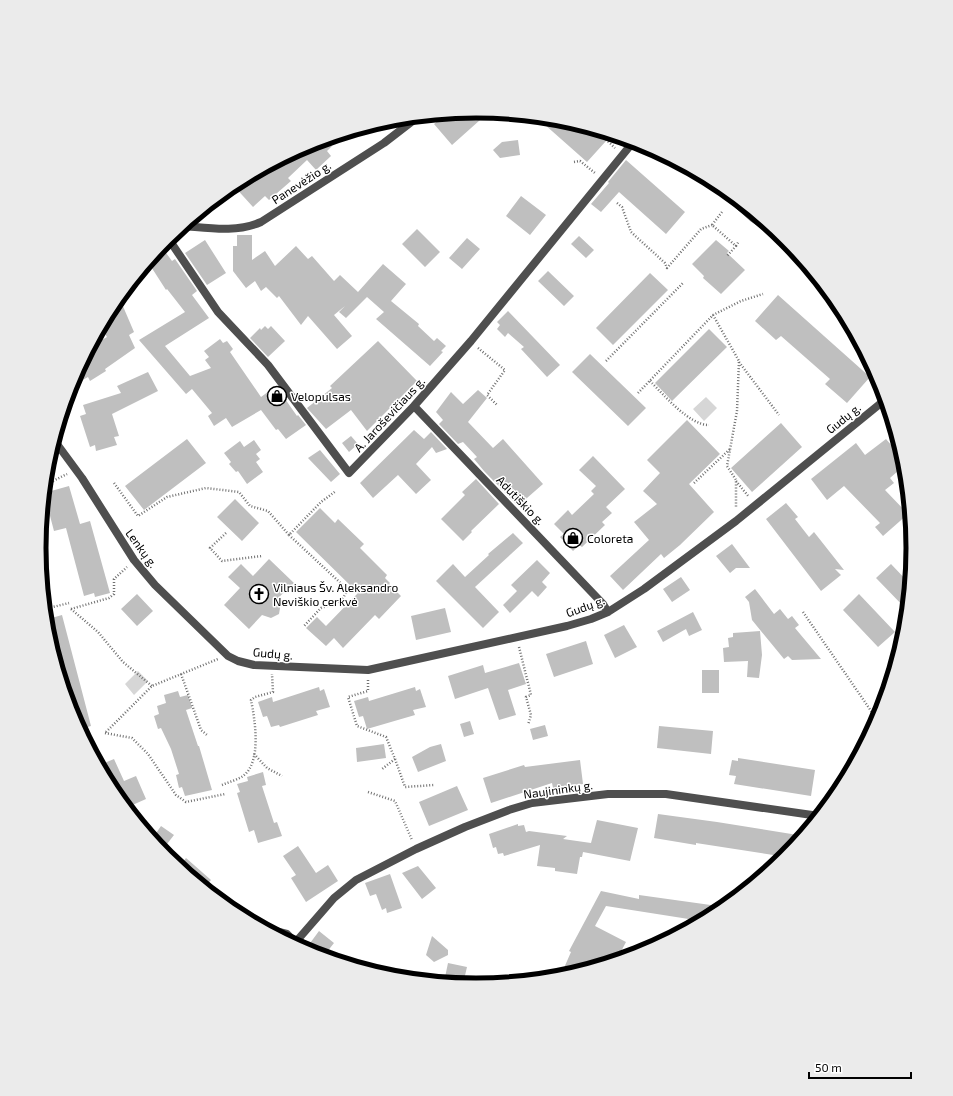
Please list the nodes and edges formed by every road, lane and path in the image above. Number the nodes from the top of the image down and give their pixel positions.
1 (411, 123) edge
2 (604, 137) edge
3 (630, 146) edge
4 (623, 155) junction
5 (574, 162) dead end
6 (603, 180) junction
7 (617, 203) dead end
8 (722, 212) dead end
9 (712, 225) junction
10 (190, 226) edge
11 (739, 241) dead end
12 (172, 244) edge
13 (736, 246) junction
14 (727, 256) dead end
15 (683, 283) dead end
16 (763, 294) dead end
17 (713, 314) junction
18 (471, 341) junction
19 (606, 361) dead end
20 (739, 361) junction
21 (650, 381) junction
22 (638, 393) dead end
23 (881, 402) edge
24 (497, 405) dead end
25 (414, 406) junction
26 (779, 415) dead end
27 (709, 425) dead end
28 (59, 446) edge
29 (731, 448) junction
30 (52, 477) edge
31 (736, 480) junction
32 (114, 483) dead end
33 (694, 483) dead end
34 (51, 487) edge
35 (336, 491) dead end
36 (756, 504) junction
37 (736, 521) junction
38 (226, 533) dead end
39 (289, 535) junction
40 (262, 556) dead end
41 (134, 560) junction
42 (69, 603) dead end
43 (51, 608) edge
44 (608, 612) junction
45 (803, 612) dead end
46 (304, 626) dead end
47 (517, 637) junction
48 (228, 656) junction
49 (272, 666) junction
50 (368, 670) junction
51 (181, 674) junction
52 (152, 686) junction
53 (873, 714) edge
54 (528, 725) dead end
55 (207, 735) dead end
56 (253, 754) junction
57 (395, 759) junction
58 (382, 769) dead end
59 (282, 776) dead end
60 (222, 785) dead end
61 (434, 785) dead end
62 (368, 792) dead end
63 (225, 794) dead end
64 (814, 815) edge
65 (416, 849) junction
66 (297, 939) edge

1 - 10 street, Panevėžio g.
2 - 4 path
3 - 4 street, A. Jaroševičiaus g.
4 - 6 street, A. Jaroševičiaus g.
5 - 6 path
6 - 18 street, A. Jaroševičiaus g.
7 - 9 path
8 - 9 path
9 - 13 path
11 - 13 path
12 - 25 street, A. Jaroševičiaus g.
13 - 14 path
15 - 19 path
16 - 17 path
17 - 20 path
17 - 21 path
18 - 24 path
18 - 25 street, A. Jaroševičiaus g.
20 - 26 path
20 - 29 path
21 - 22 path
21 - 27 path
23 - 36 street, Gudų g.
25 - 44 street, Adutiškio g.
28 - 41 street, Lenkų g.
29 - 31 path
29 - 33 path
30 - 34 path
31 - 36 path
31 - 37 path
32 - 39 path
35 - 39 path
36 - 37 street, Gudų g.
37 - 44 street, Gudų g.
38 - 40 path
39 - 46 path
41 - 48 street, Lenkų g.
41 - 52 path
42 - 43 path
44 - 47 street, Gudų g.
45 - 53 path
47 - 50 street, Gudų g.
47 - 54 path
48 - 49 street, Gudų g.
48 - 51 path
49 - 50 street, Gudų g.
49 - 56 path
50 - 57 path
51 - 52 path
51 - 55 path
52 - 63 path
56 - 59 path
56 - 60 path
57 - 58 path
57 - 61 path
62 - 65 path
64 - 65 street, Naujininkų g.
65 - 66 street, Naujininkų g.

